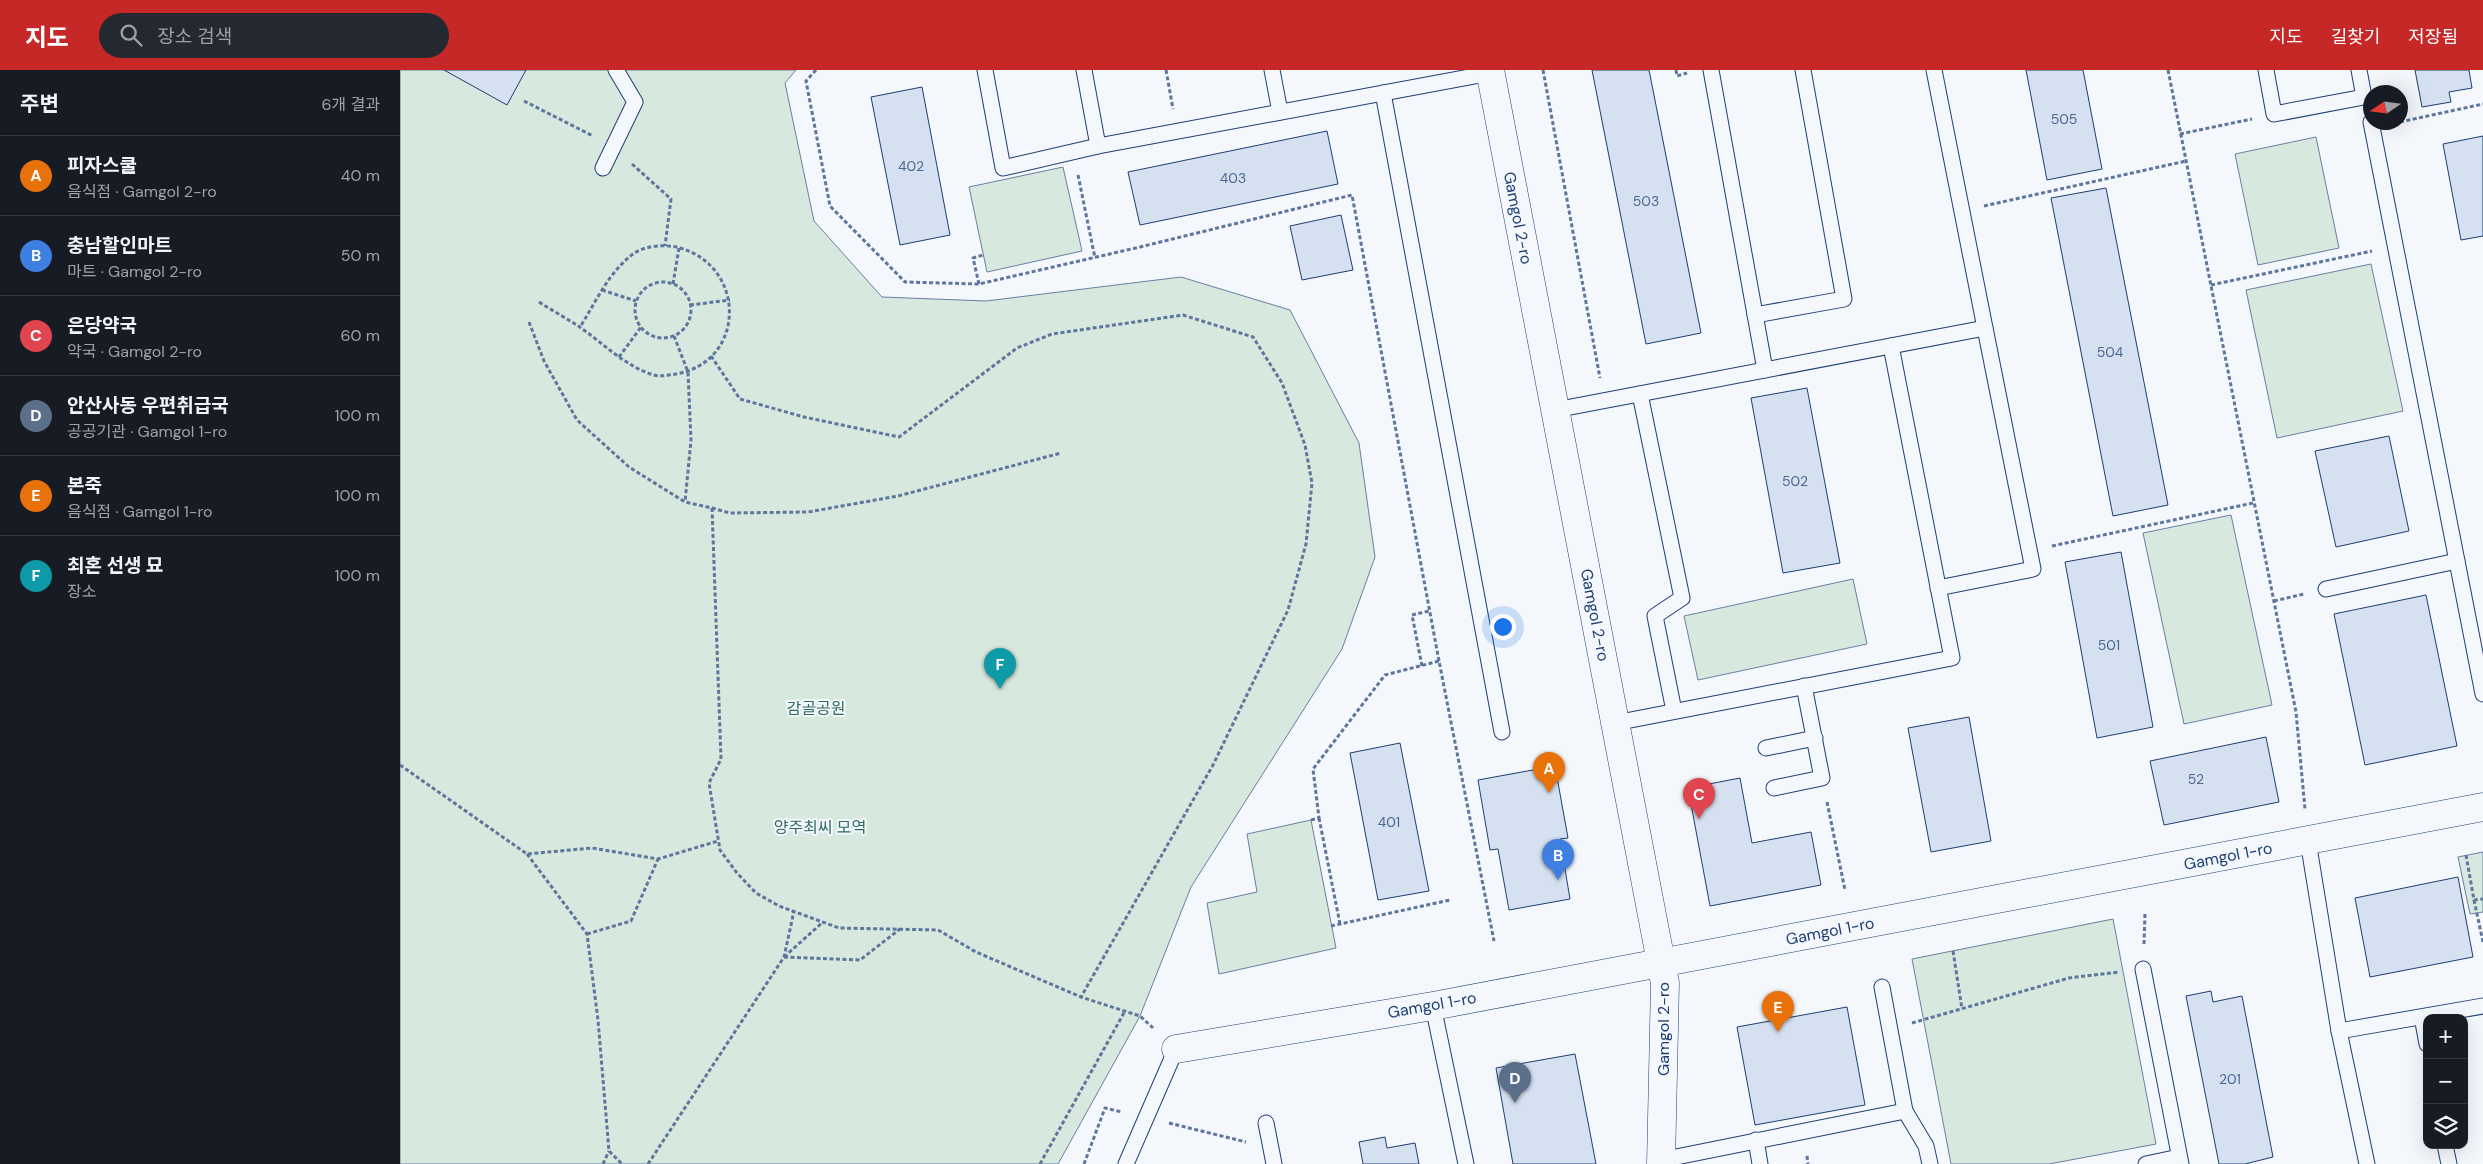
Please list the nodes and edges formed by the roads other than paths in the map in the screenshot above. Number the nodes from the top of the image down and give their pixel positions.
1 (616, 70) edge
2 (985, 70) edge
3 (1084, 70) edge
4 (1272, 70) edge
5 (1710, 70) edge
6 (1803, 70) edge
7 (1934, 70) edge
8 (2266, 70) edge
9 (2359, 70) edge
10 (1490, 71) edge
11 (2363, 92) edge
12 (1383, 93) junction
13 (2363, 97) edge
14 (1280, 112) junction
15 (2372, 130) edge
16 (1098, 146) junction
17 (603, 168) dead end
18 (1755, 315) junction
19 (1985, 328) junction
20 (1891, 346) junction
21 (1765, 370) junction
22 (1640, 394) junction
23 (1555, 410) junction
24 (2457, 561) junction
25 (1938, 588) junction
26 (2326, 589) road end
27 (1804, 686) junction
28 (2483, 694) edge
29 (1674, 711) junction
30 (1615, 723) junction
31 (1502, 732) dead end
32 (1815, 738) junction
33 (1766, 748) dead end
34 (1774, 788) dead end
35 (2483, 807) edge
36 (2308, 841) junction
37 (1661, 963) junction
38 (2143, 969) road end
39 (1882, 987) dead end
40 (1433, 1006) junction
41 (2483, 1006) edge
42 (2422, 1017) junction
43 (2423, 1022) edge
44 (2339, 1031) junction
45 (1176, 1049) joint
46 (1905, 1111) junction
47 (1266, 1123) dead end
48 (1756, 1140) junction
49 (2446, 1149) edge
50 (2180, 1160) edge
51 (1661, 1162) edge
52 (1126, 1164) edge
53 (1274, 1164) edge
54 (1466, 1164) edge
55 (1760, 1164) edge
56 (1930, 1164) edge
57 (2146, 1164) edge
58 (2367, 1164) edge
59 (2449, 1164) edge

1 - 17 lane
2 - 16 lane
3 - 16 lane
4 - 14 lane
5 - 18 lane
6 - 18 lane
7 - 19 lane
8 - 13 lane
9 - 11 lane
10 - 12 lane
10 - 23 street, Gamgol 2-ro
12 - 14 lane
12 - 31 lane
14 - 16 lane
15 - 24 lane
18 - 21 lane
19 - 20 lane
19 - 25 lane
20 - 21 lane
20 - 25 lane
21 - 22 lane
22 - 23 lane
22 - 29 lane
23 - 30 street, Gamgol 2-ro
24 - 26 lane
24 - 28 lane
25 - 27 lane
27 - 29 lane
27 - 32 lane
29 - 30 lane
30 - 37 street, Gamgol 2-ro
32 - 33 lane
32 - 34 lane
35 - 36 street, Gamgol 1-ro
36 - 37 street, Gamgol 1-ro
36 - 44 lane
37 - 40 street, Gamgol 1-ro
37 - 51 street, Gamgol 2-ro
38 - 50 lane
39 - 46 lane
40 - 45 street, Gamgol 1-ro
40 - 54 lane
41 - 42 lane
42 - 43 lane
42 - 44 lane
44 - 58 lane
45 - 52 lane
46 - 48 lane
46 - 56 lane
47 - 53 lane
48 - 51 lane
48 - 55 lane
49 - 59 lane
50 - 57 lane

